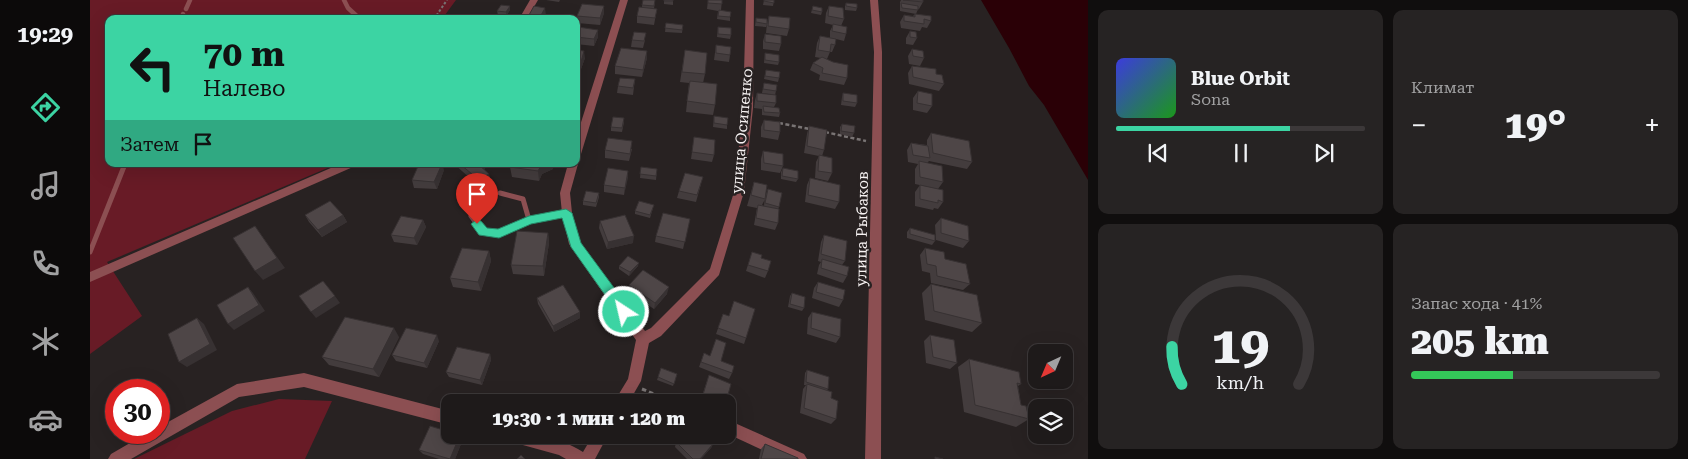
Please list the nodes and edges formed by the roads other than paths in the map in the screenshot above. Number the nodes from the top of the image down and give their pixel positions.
1 (190, 0) edge
2 (344, 0) edge
3 (534, 0) edge
4 (624, 0) edge
5 (750, 0) edge
6 (874, 0) edge
7 (186, 8) dead end
8 (356, 15) edge
9 (525, 15) edge
10 (580, 139) edge
11 (124, 167) edge
12 (341, 167) edge
13 (572, 167) edge
14 (500, 193) dead end
15 (566, 213) junction
16 (471, 216) dead end
17 (529, 220) junction
18 (90, 252) edge
19 (90, 277) edge
20 (643, 339) junction
21 (626, 394) edge
22 (441, 416) edge
23 (736, 431) edge
24 (547, 444) edge
25 (596, 444) edge
26 (116, 459) edge
27 (580, 459) edge
28 (587, 459) edge
29 (799, 459) edge
30 (873, 459) edge

1 - 7 lane
2 - 8 lane
3 - 9 street
4 - 10 street
5 - 20 street, улица Осипенко
6 - 30 street, улица Рыбаков
11 - 18 lane
12 - 19 street
13 - 15 street
14 - 17 lane
15 - 17 lane
15 - 20 street
16 - 17 lane
20 - 21 street
22 - 26 street
23 - 29 street
24 - 27 street
25 - 28 street

